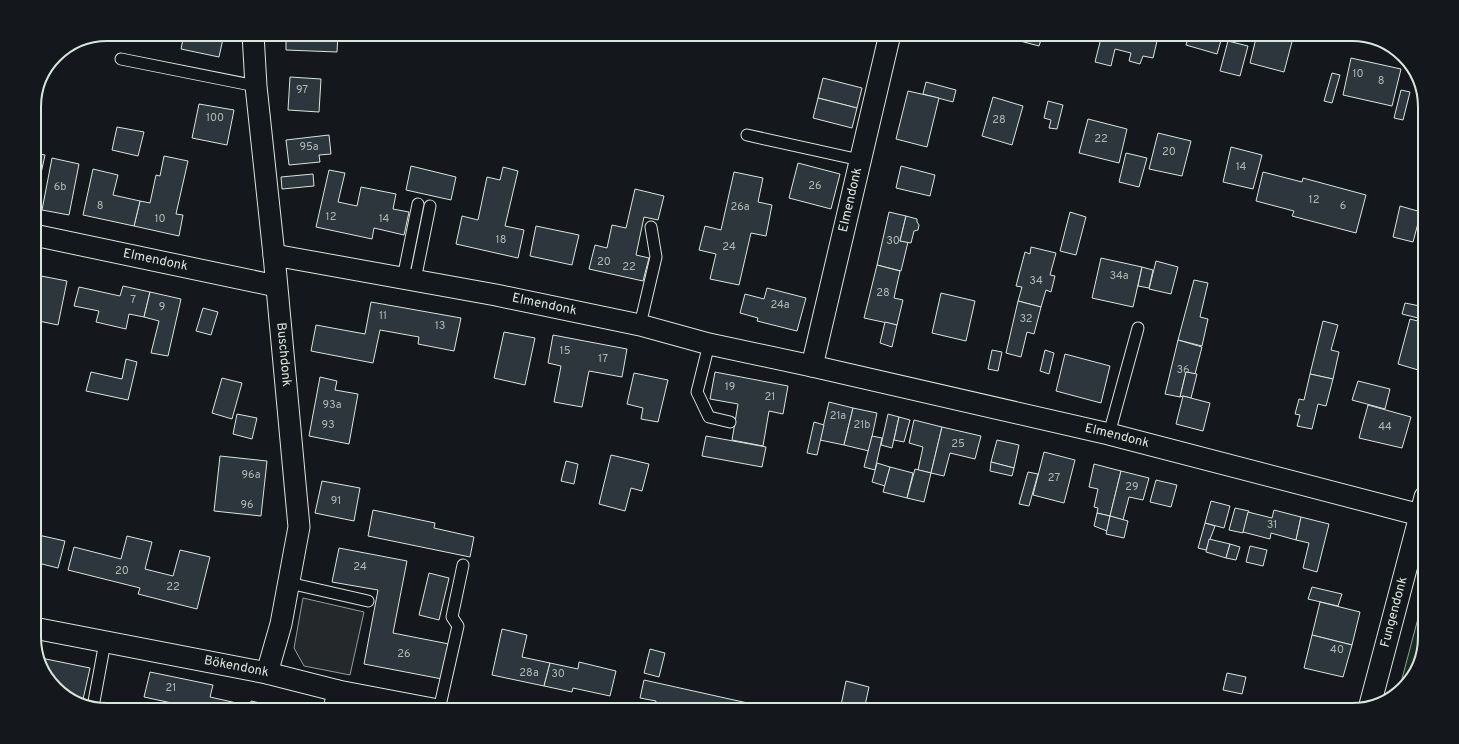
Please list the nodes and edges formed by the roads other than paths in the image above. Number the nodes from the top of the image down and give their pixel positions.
1 (253, 41) edge
2 (888, 41) edge
3 (121, 59) dead end
4 (256, 86) junction
5 (747, 135) dead end
6 (860, 160) junction
7 (418, 204) dead end
8 (430, 206) dead end
9 (651, 227) dead end
10 (41, 236) edge
11 (274, 255) junction
12 (409, 279) junction
13 (276, 286) junction
14 (640, 325) junction
15 (1138, 328) dead end
16 (709, 344) junction
17 (812, 366) junction
18 (730, 422) dead end
19 (1109, 434) junction
20 (1418, 505) edge
21 (1418, 525) edge
22 (463, 565) dead end
23 (289, 583) junction
24 (368, 601) dead end
25 (41, 629) edge
26 (105, 642) junction
27 (267, 673) junction
28 (1372, 699) edge
29 (94, 701) edge
30 (336, 701) edge
31 (359, 703) edge
32 (440, 703) edge

1 - 4 street, Buschdonk
2 - 6 street, Elmendonk
3 - 4 lane
4 - 11 street, Buschdonk
5 - 6 lane
6 - 17 street, Elmendonk
7 - 12 lane
8 - 12 lane
9 - 14 lane
10 - 13 street, Elmendonk
11 - 12 street, Elmendonk
11 - 13 street, Buschdonk
12 - 14 street, Elmendonk
13 - 23 street, Buschdonk
14 - 16 street, Elmendonk
15 - 19 lane
16 - 17 street, Elmendonk
16 - 18 lane
17 - 19 street, Elmendonk
19 - 20 street, Elmendonk
21 - 28 street, Fungendonk
22 - 32 lane
23 - 24 lane
23 - 27 street, Buschdonk
25 - 26 street, Bökendonk
26 - 27 street, Bökendonk
26 - 29 lane
27 - 30 street, Bökendonk
30 - 31 street, Bökendonk

